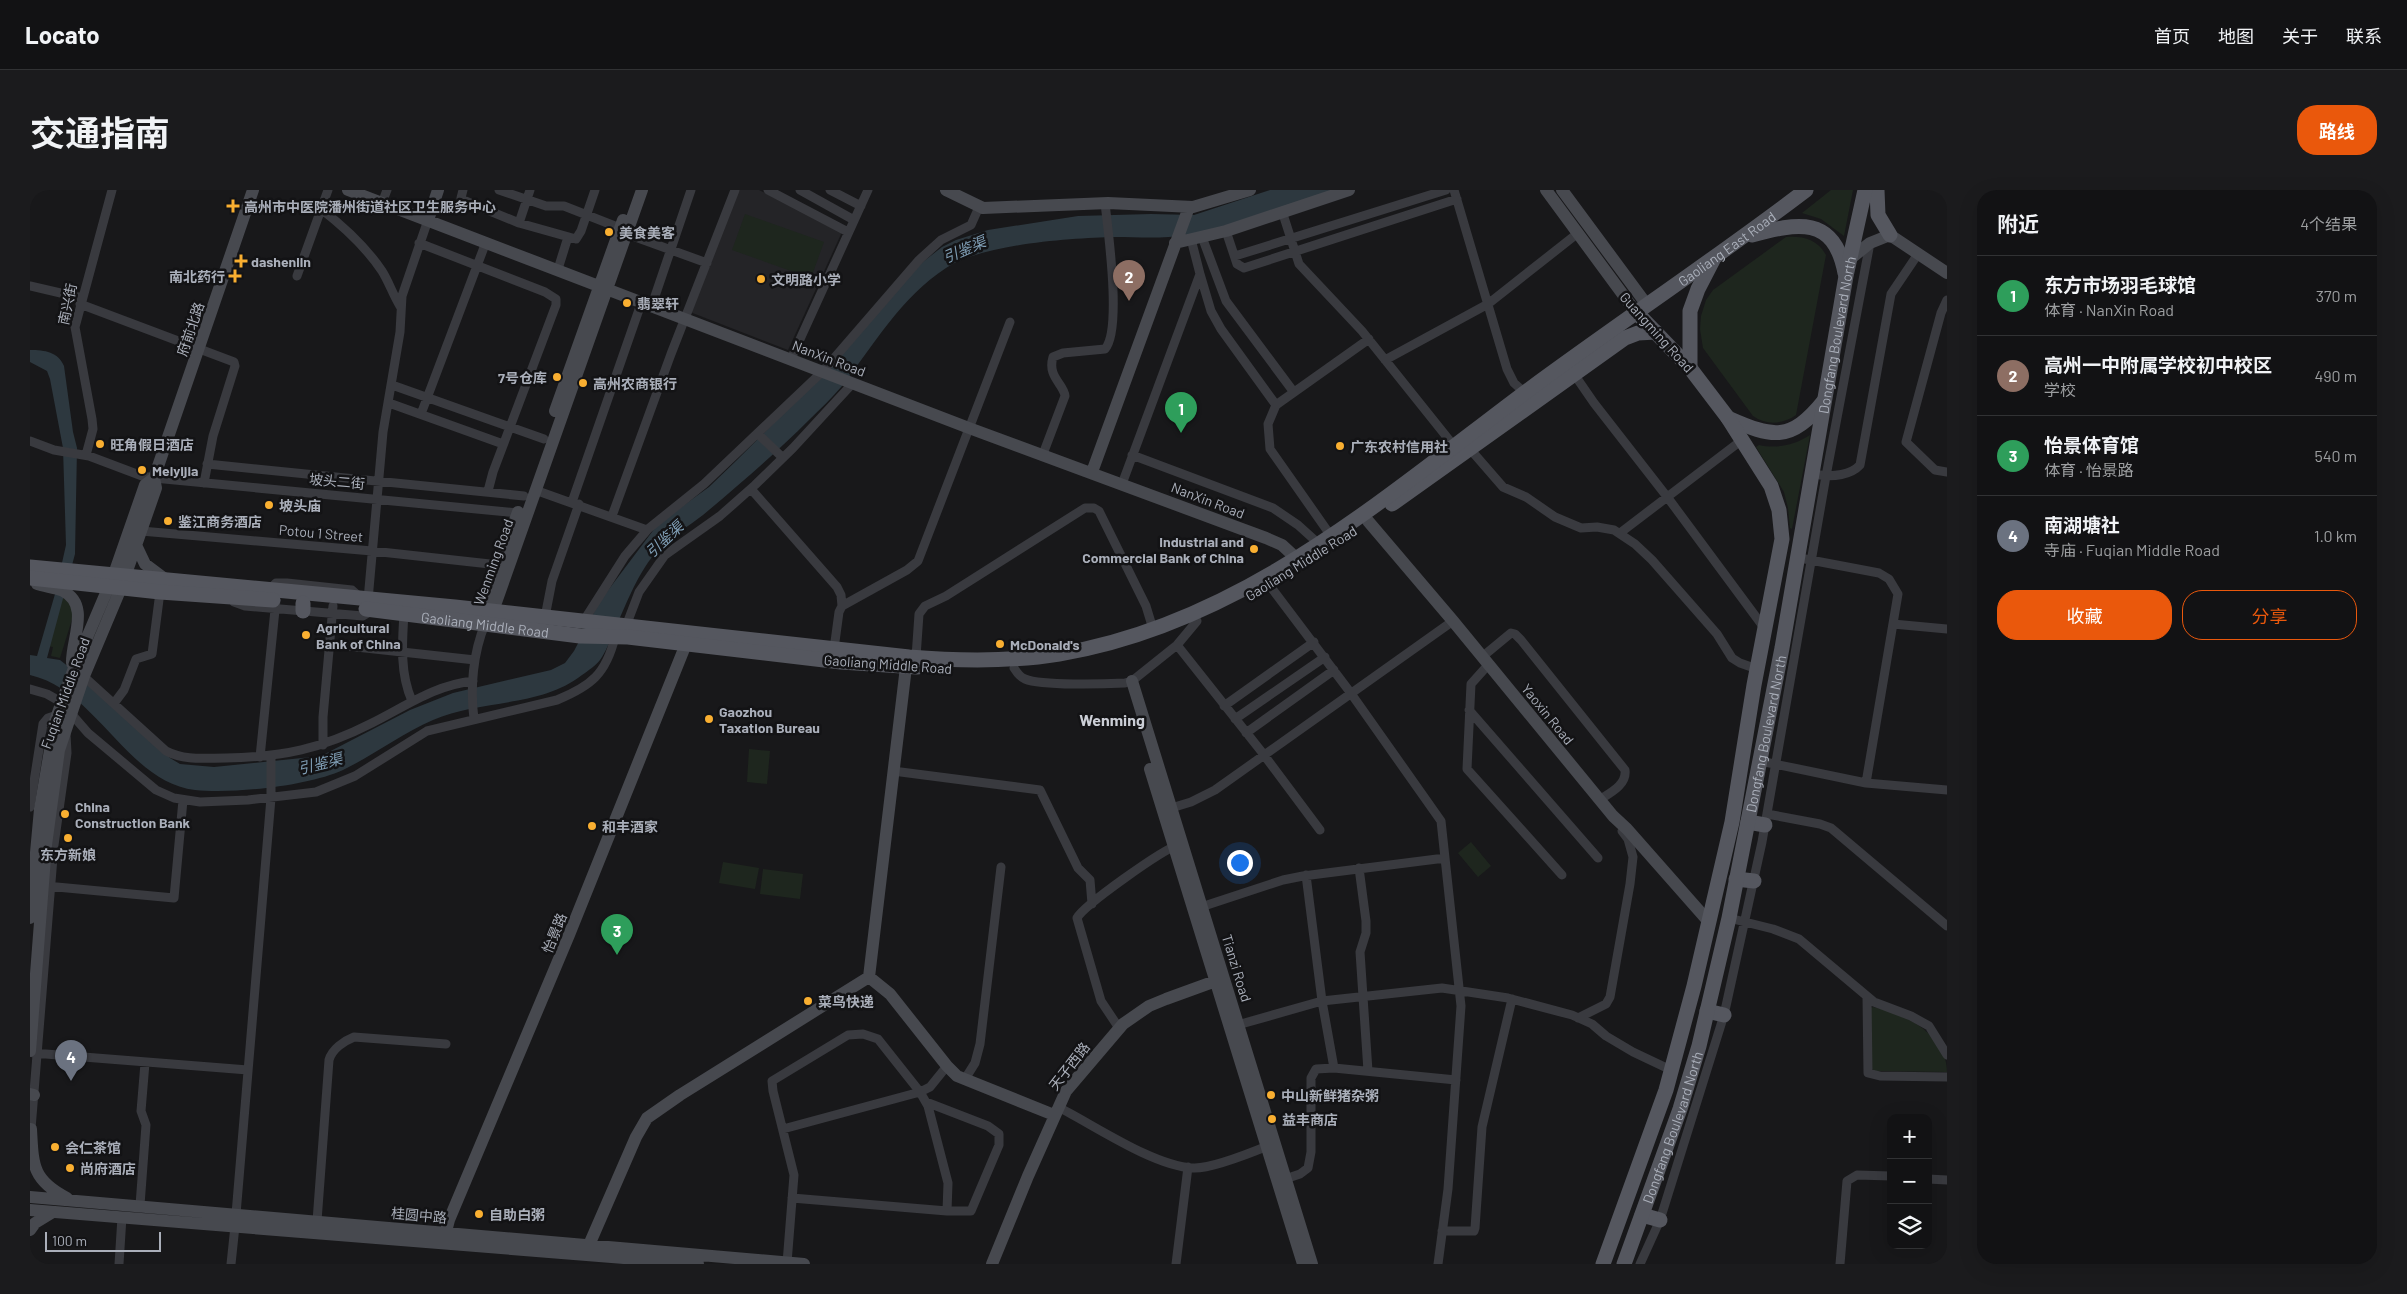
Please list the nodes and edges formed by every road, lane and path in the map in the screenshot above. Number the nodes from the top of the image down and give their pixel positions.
1 (112, 190) edge
2 (253, 190) edge
3 (328, 190) edge
4 (387, 190) edge
5 (438, 190) edge
6 (463, 190) edge
7 (499, 190) edge
8 (530, 190) edge
9 (595, 190) edge
10 (635, 190) edge
11 (642, 190) edge
12 (691, 190) edge
13 (735, 190) edge
14 (768, 190) edge
15 (800, 190) edge
16 (830, 190) edge
17 (868, 190) edge
18 (946, 190) edge
19 (1250, 190) edge
20 (1349, 190) edge
21 (1446, 190) edge
22 (1546, 190) edge
23 (1562, 190) edge
24 (1806, 190) edge
25 (353, 191) edge
26 (1869, 191) edge
27 (1228, 194) edge
28 (1456, 194) edge
29 (527, 200) junction
30 (382, 203) junction
31 (861, 206) junction
32 (979, 207) junction
33 (321, 209) junction
34 (1106, 209) junction
35 (1188, 210) junction
36 (1282, 211) junction
37 (586, 214) junction
38 (428, 220) junction
39 (854, 220) junction
40 (519, 223) junction
41 (624, 231) junction
42 (1226, 231) junction
43 (848, 232) junction
44 (1578, 234) junction
45 (1890, 235) junction
46 (568, 237) junction
47 (1197, 238) junction
48 (1290, 238) junction
49 (1743, 238) junction
50 (1177, 240) junction
51 (486, 242) junction
52 (1870, 242) junction
53 (420, 243) junction
54 (671, 248) junction
55 (1294, 252) junction
56 (1918, 254) junction
57 (1235, 256) junction
58 (1610, 256) junction
59 (1714, 259) junction
60 (1850, 260) junction
61 (707, 262) junction
62 (1599, 263) junction
63 (478, 266) junction
64 (558, 269) junction
65 (1947, 272) edge
66 (1200, 274) junction
67 (297, 276) dead end
68 (1846, 276) junction
69 (30, 286) edge
70 (604, 287) junction
71 (1947, 300) edge
72 (81, 301) junction
73 (647, 303) junction
74 (1488, 304) junction
75 (400, 306) junction
76 (1641, 308) junction
77 (685, 318) junction
78 (1010, 322) dead end
79 (1656, 332) junction
80 (1369, 339) junction
81 (199, 348) junction
82 (791, 359) junction
83 (1385, 360) junction
84 (1690, 368) junction
85 (826, 372) junction
86 (1574, 374) junction
87 (1554, 380) junction
88 (851, 382) junction
89 (392, 385) junction
90 (1293, 391) junction
91 (1525, 393) junction
92 (428, 398) junction
93 (1825, 401) junction
94 (389, 403) junction
95 (1276, 405) junction
96 (421, 414) junction
97 (1728, 418) junction
98 (510, 427) junction
99 (969, 428) junction
100 (760, 436) junction
101 (544, 439) junction
102 (1742, 440) junction
103 (30, 441) edge
104 (503, 444) junction
105 (1454, 446) junction
106 (1470, 449) junction
107 (1042, 454) junction
108 (86, 455) junction
109 (1132, 455) junction
110 (781, 456) junction
111 (207, 464) junction
112 (1092, 472) junction
113 (1947, 472) edge
114 (1819, 475) junction
115 (1766, 476) joint
116 (154, 478) junction
117 (378, 480) junction
118 (204, 483) junction
119 (1122, 484) junction
120 (751, 489) junction
121 (488, 491) junction
122 (529, 493) junction
123 (1668, 498) junction
124 (376, 499) junction
125 (576, 503) junction
126 (518, 513) junction
127 (612, 516) junction
128 (1368, 521) junction
129 (647, 530) junction
130 (142, 531) junction
131 (1620, 533) junction
132 (1325, 540) junction
133 (136, 545) junction
134 (372, 551) junction
135 (1296, 558) junction
136 (1804, 559) junction
137 (499, 565) junction
138 (30, 567) edge
139 (30, 580) edge
140 (117, 581) junction
141 (162, 586) junction
142 (1270, 586) junction
143 (273, 600) junction
144 (328, 601) junction
145 (368, 603) junction
146 (842, 606) junction
147 (404, 614) junction
148 (488, 615) junction
149 (545, 617) junction
150 (1197, 621) junction
151 (1453, 621) junction
152 (1892, 624) junction
153 (577, 627) junction
154 (1153, 629) junction
155 (1765, 629) junction
156 (1947, 629) edge
157 (618, 632) junction
158 (1314, 642) junction
159 (329, 644) junction
160 (686, 644) junction
161 (1177, 645) junction
162 (834, 649) junction
163 (1789, 649) junction
164 (403, 652) junction
165 (1325, 657) junction
166 (475, 660) junction
167 (1485, 661) junction
168 (911, 662) junction
169 (1013, 663) junction
170 (1334, 670) junction
171 (79, 673) junction
172 (1756, 673) junction
173 (1776, 679) junction
174 (1128, 682) junction
175 (473, 684) junction
176 (30, 689) edge
177 (1350, 692) junction
178 (412, 701) junction
179 (115, 702) junction
180 (67, 705) junction
181 (1224, 706) junction
182 (1469, 710) junction
183 (474, 716) junction
184 (1235, 719) junction
185 (65, 730) junction
186 (1246, 733) junction
187 (323, 745) junction
188 (1264, 756) junction
189 (260, 757) junction
190 (271, 759) junction
191 (1760, 761) junction
192 (1776, 764) junction
193 (893, 772) junction
194 (1866, 783) junction
195 (1947, 790) edge
196 (271, 794) junction
197 (183, 800) junction
198 (1599, 800) junction
199 (37, 809) edge
200 (1167, 809) junction
201 (1613, 816) junction
202 (1766, 820) junction
203 (1748, 822) junction
204 (1320, 830) dead end
205 (1178, 845) junction
206 (1445, 858) junction
207 (1598, 858) dead end
208 (1001, 867) dead end
209 (1359, 868) junction
210 (1306, 875) junction
211 (1562, 875) dead end
212 (1736, 879) junction
213 (1754, 882) junction
214 (39, 883) edge
215 (1092, 904) junction
216 (1197, 908) junction
217 (30, 918) edge
218 (1729, 918) junction
219 (1709, 922) junction
220 (1745, 922) junction
221 (1947, 926) edge
222 (869, 977) junction
223 (1220, 979) junction
224 (1460, 990) junction
225 (1363, 996) junction
226 (1867, 996) junction
227 (1512, 1000) junction
228 (1322, 1001) junction
229 (1707, 1011) junction
230 (1724, 1015) junction
231 (1578, 1018) junction
232 (1234, 1026) junction
233 (1119, 1028) junction
234 (446, 1044) dead end
235 (32, 1052) edge
236 (1947, 1055) edge
237 (145, 1063) junction
238 (947, 1066) junction
239 (1334, 1068) junction
240 (248, 1070) junction
241 (1671, 1070) junction
242 (1368, 1072) junction
243 (1698, 1077) junction
244 (1947, 1077) edge
245 (965, 1079) junction
246 (1456, 1080) junction
247 (920, 1092) junction
248 (32, 1094) edge
249 (926, 1102) junction
250 (1662, 1102) junction
251 (1056, 1111) junction
252 (1683, 1117) junction
253 (31, 1129) edge
254 (783, 1129) junction
255 (1271, 1145) junction
256 (1669, 1164) junction
257 (1188, 1167) junction
258 (1887, 1176) edge
259 (1932, 1179) edge
260 (1281, 1180) junction
261 (1947, 1180) edge
262 (30, 1197) edge
263 (792, 1198) junction
264 (71, 1200) junction
265 (140, 1205) junction
266 (30, 1210) edge
267 (947, 1211) junction
268 (54, 1212) junction
269 (1642, 1215) junction
270 (122, 1217) junction
271 (236, 1220) junction
272 (1660, 1220) junction
273 (317, 1221) junction
274 (30, 1230) edge
275 (1442, 1231) junction
276 (444, 1238) junction
277 (589, 1245) junction
278 (706, 1261) edge
279 (787, 1263) junction
280 (1629, 1263) edge
281 (119, 1264) edge
282 (231, 1264) edge
283 (804, 1264) edge
284 (992, 1264) edge
285 (1176, 1264) edge
286 (1303, 1264) edge
287 (1312, 1264) edge
288 (1438, 1264) edge
289 (1603, 1264) edge
290 (1840, 1264) edge

1 - 72 street, 南兴街
2 - 81 street, 府前北路
3 - 33 street
4 - 30 street
5 - 38 street
6 - 40 street
7 - 29 street
8 - 29 street
9 - 37 street
10 - 41 street, Wenming Road
11 - 41 street, Wenming Road
12 - 54 street
13 - 61 street
14 - 43 street
15 - 39 street
16 - 31 street
17 - 31 street
18 - 32 street
19 - 27 street
20 - 36 street
21 - 48 street
22 - 44 street, Guangming Road
23 - 58 street, Guangming Road
24 - 49 main road, Gaoliang East Road
25 - 30 street, NanXin Road
26 - 45 main road
26 - 60 main road, Dongfang Boulevard North
27 - 35 street
28 - 55 street
28 - 74 street
29 - 37 street
29 - 40 street
30 - 38 street, NanXin Road
31 - 39 street
32 - 34 street
32 - 85 street
33 - 67 street
33 - 75 street
34 - 35 street
34 - 107 street
35 - 50 street
36 - 42 street
36 - 48 street
37 - 41 street
37 - 46 street
38 - 51 street, NanXin Road
38 - 53 street
39 - 43 street
40 - 46 street
41 - 54 street
41 - 70 street, Wenming Road
42 - 47 street
42 - 57 street
43 - 82 street
44 - 62 street, Guangming Road
44 - 74 street
45 - 52 street
45 - 56 street
46 - 64 street
47 - 50 street
47 - 66 street
47 - 90 street
48 - 55 street
48 - 57 street
49 - 59 main road, Gaoliang East Road
49 - 68 main road
50 - 112 street
51 - 63 street
51 - 64 street, NanXin Road
52 - 60 street
52 - 114 street
53 - 63 street
53 - 75 street
54 - 61 street
54 - 73 street
55 - 57 street
55 - 80 street
56 - 65 street
56 - 114 street
58 - 62 street
58 - 76 street, Guangming Road
59 - 76 main road, Gaoliang East Road
59 - 84 main road
60 - 68 main road, Dongfang Boulevard North
61 - 77 street
62 - 76 street, Guangming Road
63 - 92 street
63 - 98 street
64 - 70 street, NanXin Road
66 - 95 street
66 - 109 street
68 - 93 main road, Dongfang Boulevard North
69 - 72 street
70 - 73 street, NanXin Road
70 - 101 street, Wenming Road
70 - 122 street, Wenming Road
71 - 113 street
72 - 81 street
72 - 108 street, 南兴街
73 - 77 street, NanXin Road
73 - 125 street
74 - 83 street
74 - 91 street
75 - 89 street
76 - 79 main road, Guangming Road
76 - 87 main road, Gaoliang Middle Road
77 - 82 street, NanXin Road
77 - 127 street
78 - 99 street
79 - 84 main road, Guangming Road
79 - 86 main road, Gaoliang Middle Road
80 - 83 street
80 - 90 street
81 - 111 street
81 - 116 street, 府前北路
82 - 85 street, NanXin Road
83 - 105 street
84 - 97 main road, Guangming Road
85 - 88 street, NanXin Road
85 - 100 street
86 - 87 main road, Gaoliang Middle Road
86 - 123 street
87 - 91 main road, Gaoliang Middle Road
87 - 106 main road, Gaoliang Middle Road
88 - 99 street, NanXin Road
88 - 110 street
89 - 92 street
89 - 94 street
90 - 95 street
91 - 105 main road, Gaoliang Middle Road
92 - 96 street
92 - 98 street
93 - 97 main road
93 - 114 main road, Dongfang Boulevard North
94 - 96 street
94 - 117 street
95 - 132 street
96 - 104 street
97 - 102 main road, Guangming Road
98 - 101 street
98 - 104 street
99 - 107 street, NanXin Road
99 - 146 street
100 - 110 street
100 - 129 street
101 - 122 street, Wenming Road
102 - 115 main road, Guangming Road
102 - 123 street
103 - 108 street, 坡头二街
104 - 121 street
105 - 132 main road, Gaoliang Middle Road
106 - 128 main road, Gaoliang Middle Road
106 - 131 street
107 - 112 street, NanXin Road
108 - 116 street, 坡头二街
109 - 119 street
109 - 132 street
110 - 120 street
111 - 117 street
111 - 118 street
112 - 119 street, NanXin Road
114 - 136 main road, Dongfang Boulevard North
115 - 155 main road, Dongfang Boulevard North
116 - 118 street, 坡头二街
116 - 130 street
116 - 140 street
117 - 121 street
117 - 124 street
118 - 124 street, 坡头二街
119 - 135 street, NanXin Road
120 - 146 street
120 - 157 street
121 - 122 street
122 - 125 street
122 - 126 street, Wenming Road
122 - 148 street, Wenming Road
123 - 131 street
123 - 155 street
124 - 126 street, 坡头二街
124 - 134 street
125 - 127 street
125 - 149 street
126 - 137 street, Wenming Road
127 - 129 street
128 - 142 main road, Gaoliang Middle Road
128 - 151 street, Yaoxin Road
129 - 153 street
130 - 133 street
130 - 134 street, Potou 1 Street
131 - 172 street
132 - 135 main road, Gaoliang Middle Road
133 - 140 street
133 - 141 street
134 - 137 street, Potou 1 Street
134 - 145 street
135 - 154 main road, Gaoliang Middle Road
136 - 152 street
136 - 163 main road, Dongfang Boulevard North
137 - 148 street, Wenming Road
138 - 140 main road, Gaoliang Middle Road
139 - 140 main road, Gaoliang Middle Road
139 - 171 street
140 - 141 main road, Gaoliang Middle Road
140 - 171 street, Fuqian Middle Road
141 - 143 main road, Gaoliang Middle Road
141 - 143 main road, Gaoliang Middle Road
141 - 179 street
142 - 150 main road, Gaoliang Middle Road
142 - 158 street
143 - 144 main road, Gaoliang Middle Road
143 - 144 main road, Gaoliang Middle Road
143 - 189 street
144 - 145 main road, Gaoliang Middle Road
144 - 145 street
144 - 159 street
145 - 147 main road, Gaoliang Middle Road
145 - 148 main road, Gaoliang Middle Road
146 - 162 street
147 - 148 main road, Gaoliang Middle Road
147 - 164 street
148 - 149 main road, Gaoliang Middle Road
148 - 153 main road, Gaoliang Middle Road
148 - 166 street
149 - 153 main road, Gaoliang Middle Road
150 - 161 street
150 - 169 main road, Gaoliang Middle Road
151 - 167 street, Yaoxin Road
151 - 177 street
152 - 156 street
152 - 194 street
153 - 157 main road, Gaoliang Middle Road
154 - 168 street
154 - 169 main road, Gaoliang Middle Road
155 - 172 main road, Dongfang Boulevard North
157 - 160 main road, Gaoliang Middle Road
157 - 162 main road, Gaoliang Middle Road
157 - 183 street
158 - 165 street
158 - 181 street
159 - 164 street
159 - 187 street
160 - 168 main road, Gaoliang Middle Road
160 - 276 street, 怡景路
161 - 174 street
161 - 181 street
162 - 168 main road, Gaoliang Middle Road
163 - 173 main road, Dongfang Boulevard North
163 - 192 street
164 - 166 street
164 - 178 street
165 - 170 street
165 - 184 street
166 - 175 street
167 - 182 street
167 - 198 street, Yaoxin Road
167 - 198 street
168 - 169 main road, Gaoliang Middle Road
168 - 193 street
169 - 174 street
170 - 177 street
170 - 186 street
171 - 179 street
171 - 180 street, Fuqian Middle Road
172 - 173 main road
172 - 219 main road, Dongfang Boulevard North
173 - 191 main road, Dongfang Boulevard North
174 - 200 street, Tianzi Road
175 - 178 street
175 - 183 street
176 - 180 street
177 - 188 street
177 - 206 street
178 - 187 street
179 - 189 street
180 - 185 street, Fuqian Middle Road
180 - 197 street
180 - 199 street, Fuqian Middle Road
181 - 184 street
182 - 207 street
182 - 211 street
183 - 196 street
184 - 186 street
185 - 199 street, Fuqian Middle Road
185 - 214 street
186 - 188 street
187 - 190 street
188 - 200 street
188 - 204 street
189 - 190 street
190 - 196 street
191 - 192 street
191 - 203 main road, Dongfang Boulevard North
192 - 194 street
192 - 202 street
193 - 215 street
193 - 222 street
194 - 195 street
196 - 197 street
196 - 240 street
197 - 214 street
198 - 201 street, Yaoxin Road
199 - 214 street, Fuqian Middle Road
200 - 205 street, Tianzi Road
201 - 219 street, Yaoxin Road
201 - 231 street
202 - 203 main road
202 - 213 street
202 - 221 street
203 - 212 main road, Dongfang Boulevard North
205 - 215 street
205 - 216 street, Tianzi Road
206 - 209 street
206 - 224 street
208 - 245 street
209 - 210 street
209 - 225 street
210 - 216 street
210 - 228 street
212 - 213 main road
212 - 218 main road, Dongfang Boulevard North
213 - 220 street
214 - 217 street, Fuqian Middle Road
214 - 235 street, Fuqian Middle Road
215 - 233 street
216 - 223 street, Tianzi Road
218 - 220 street
218 - 229 main road, Dongfang Boulevard North
219 - 241 main road, Dongfang Boulevard North
220 - 226 street
220 - 230 street
222 - 238 street
222 - 277 street
223 - 232 street, Tianzi Road
223 - 233 street, 天子西路
224 - 225 street
224 - 227 street
224 - 246 street
225 - 228 street
225 - 242 street
226 - 236 street
226 - 244 street
227 - 231 street
227 - 275 street
228 - 232 street
228 - 239 street
229 - 230 main road
229 - 243 main road, Dongfang Boulevard North
230 - 243 street
231 - 241 street
232 - 255 street, Tianzi Road
233 - 251 street, 天子西路
234 - 273 street
235 - 237 street
235 - 248 street
237 - 240 street
237 - 265 street
238 - 245 street
238 - 247 street
239 - 242 street
239 - 260 street
240 - 271 street
241 - 250 main road, Dongfang Boulevard North
242 - 246 street
243 - 252 main road, Dongfang Boulevard North
245 - 251 street
246 - 275 street
247 - 249 street
247 - 254 street
247 - 254 street
248 - 253 street
249 - 267 street
249 - 267 street
250 - 252 main road
250 - 289 main road, Dongfang Boulevard North
251 - 257 street
251 - 284 street, 天子西路
252 - 256 main road, Dongfang Boulevard North
253 - 264 street
254 - 263 street
255 - 257 street
255 - 260 street, Tianzi Road
256 - 269 main road, Dongfang Boulevard North
256 - 272 street
257 - 285 street
258 - 290 street
259 - 261 street
260 - 286 street, Tianzi Road
260 - 287 street, Tianzi Road
262 - 264 street, 桂圆中路
263 - 267 street
263 - 279 street
264 - 265 street, 桂圆中路
265 - 271 street, 桂圆中路
266 - 268 street, 桂圆中路
268 - 270 street, 桂圆中路
268 - 274 street
269 - 272 main road
269 - 280 main road, Dongfang Boulevard North
270 - 271 street, 桂圆中路
270 - 281 street
271 - 273 street, 桂圆中路
271 - 276 street, 桂圆中路
271 - 282 street
272 - 280 street
273 - 276 street, 桂圆中路
275 - 288 street
276 - 277 street, 桂圆中路
276 - 278 street, 桂圆中路
277 - 278 street, 桂圆中路
278 - 279 street, 桂圆中路
279 - 283 street, 桂圆中路

